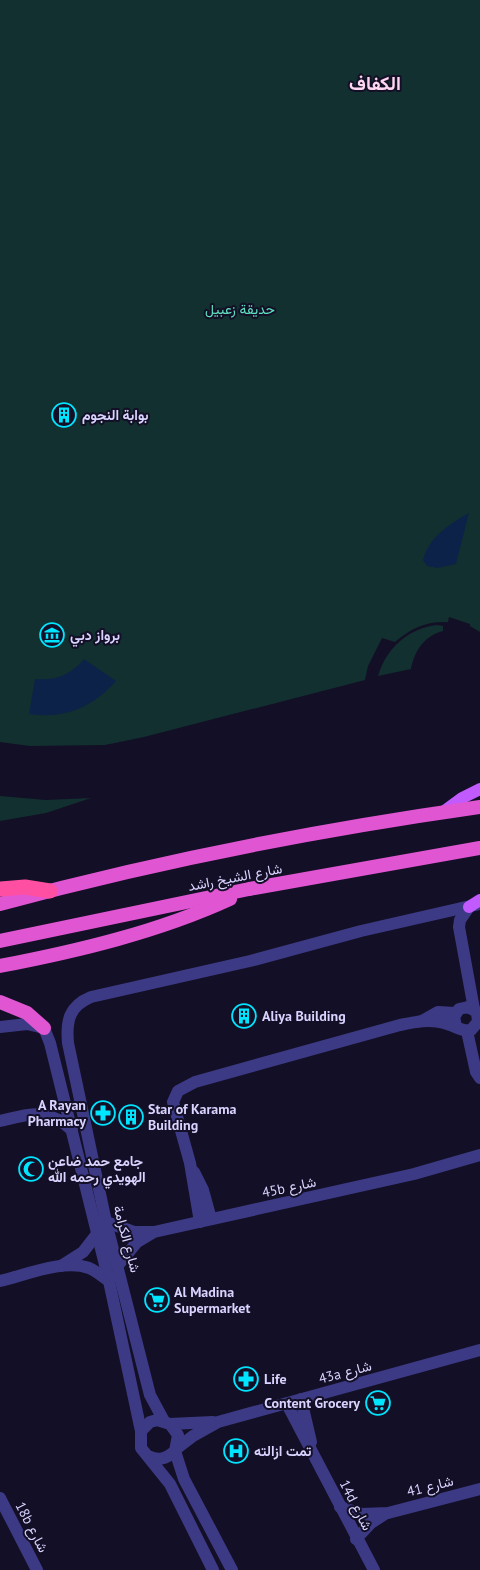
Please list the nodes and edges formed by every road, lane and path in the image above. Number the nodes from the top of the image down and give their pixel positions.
1 (480, 789) edge
2 (480, 807) edge
3 (442, 812) junction
4 (479, 848) edge
5 (0, 889) edge
6 (50, 890) junction
7 (249, 890) junction
8 (480, 900) edge
9 (0, 904) edge
10 (474, 905) edge
11 (38, 934) junction
12 (0, 941) edge
13 (0, 950) edge
14 (0, 966) edge
15 (0, 1002) edge
16 (474, 1009) junction
17 (459, 1023) junction
18 (479, 1025) edge
19 (0, 1027) edge
20 (44, 1028) junction
21 (480, 1078) edge
22 (0, 1121) edge
23 (72, 1130) junction
24 (480, 1156) edge
25 (480, 1164) edge
26 (431, 1170) junction
27 (206, 1220) junction
28 (106, 1222) junction
29 (154, 1232) junction
30 (97, 1234) junction
31 (119, 1264) junction
32 (59, 1267) junction
33 (0, 1281) edge
34 (109, 1281) junction
35 (480, 1350) edge
36 (302, 1399) junction
37 (287, 1404) junction
38 (167, 1422) junction
39 (218, 1422) junction
40 (141, 1431) junction
41 (175, 1450) junction
42 (313, 1454) junction
43 (148, 1456) junction
44 (480, 1489) edge
45 (0, 1498) edge
46 (340, 1507) junction
47 (388, 1513) junction
48 (356, 1539) junction
49 (37, 1570) edge
50 (214, 1570) edge
51 (232, 1570) edge
52 (374, 1570) edge

1 - 3 main road, شارع الشيخ راشد
2 - 3 highway, شارع الشيخ راشد
3 - 6 highway, شارع الشيخ راشد
4 - 7 highway, شارع الشيخ راشد
5 - 6 highway
6 - 9 highway, شارع الشيخ راشد
7 - 11 highway, شارع الشيخ راشد
7 - 14 highway
8 - 10 main road
10 - 16 street
10 - 28 street, شارع الكرامة
11 - 12 highway, شارع الشيخ راشد
11 - 13 highway
15 - 20 highway
16 - 17 street
16 - 18 street
17 - 18 street
17 - 21 street
17 - 27 street
19 - 20 street
20 - 23 street, شارع الكرامة
22 - 23 street
23 - 30 street, شارع الكرامة
24 - 26 street, 45b شارع
25 - 26 street, 45b شارع
26 - 27 street, 45b شارع
27 - 29 street, 45b شارع
28 - 29 street, 45b شارع
28 - 31 street, شارع الكرامة
29 - 31 street, 45b شارع
30 - 32 street
30 - 34 street, شارع الكرامة
31 - 38 street, شارع الكرامة
32 - 33 street
32 - 34 street
34 - 40 street, شارع الكرامة
35 - 36 street, 43a شارع
36 - 37 street, 43a شارع
36 - 42 street, 14d شارع
37 - 39 street, 43a شارع
37 - 42 street, 14d شارع
38 - 39 street, 43a شارع
38 - 40 street
38 - 41 street
39 - 41 street, 43a شارع
40 - 43 street
41 - 43 street
41 - 51 street
42 - 46 street, 14d شارع
43 - 50 street
44 - 47 street, شارع 41
45 - 49 street, 18b شارع
46 - 47 street, شارع 41
46 - 48 street, 14d شارع
47 - 48 street, شارع 41
48 - 52 street, 14d شارع

